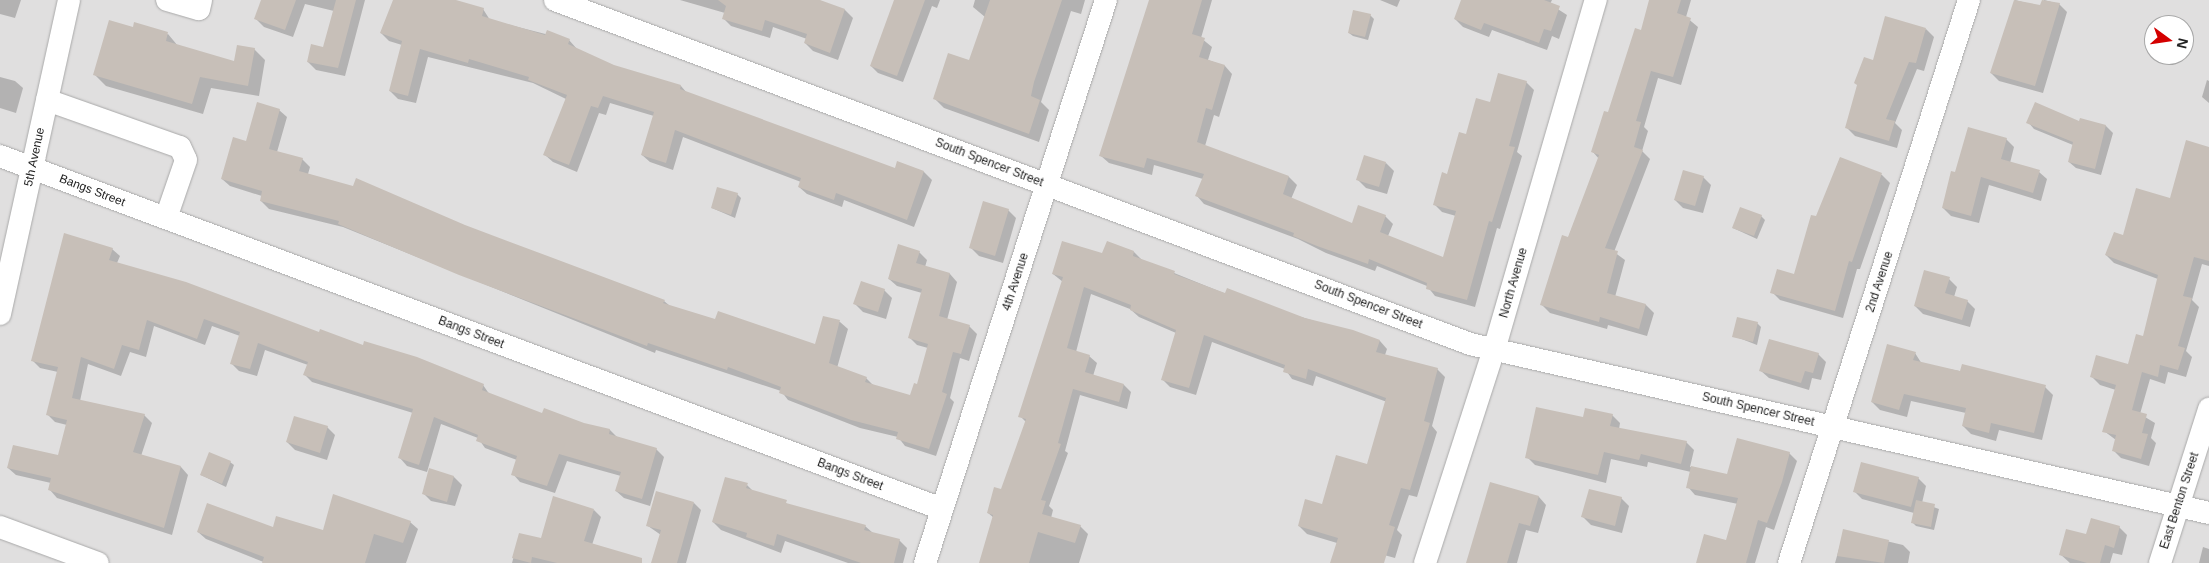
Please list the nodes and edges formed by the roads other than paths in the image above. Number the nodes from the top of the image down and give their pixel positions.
1 (69, 0) edge
2 (166, 0) edge
3 (201, 0) edge
4 (555, 0) edge
5 (1106, 0) edge
6 (1596, 0) edge
7 (1969, 0) edge
8 (47, 100) junction
9 (0, 156) edge
10 (33, 169) junction
11 (1048, 186) junction
12 (166, 218) junction
13 (0, 314) edge
14 (1494, 350) junction
15 (2209, 410) edge
16 (1833, 427) junction
17 (2179, 504) junction
18 (942, 510) junction
19 (2209, 513) edge
20 (0, 527) edge
21 (98, 563) edge
22 (925, 563) edge
23 (1425, 563) edge
24 (1790, 563) edge
25 (2160, 563) edge

1 - 8 street, 5th Avenue
2 - 3 street
4 - 11 street, South Spencer Street
5 - 11 street, 4th Avenue
6 - 14 street, North Avenue
7 - 16 street, 2nd Avenue
8 - 10 street, 5th Avenue
8 - 12 street
9 - 10 street, Bangs Street
10 - 12 street, Bangs Street
10 - 13 street, 5th Avenue
11 - 14 street, South Spencer Street
11 - 18 street, 4th Avenue
12 - 18 street, Bangs Street
14 - 16 street, South Spencer Street
14 - 23 street, North Avenue
15 - 17 street, East Benton Street
16 - 17 street, South Spencer Street
16 - 24 street, 2nd Avenue
17 - 19 street, South Spencer Street
17 - 25 street, East Benton Street
18 - 22 street, 4th Avenue
20 - 21 street

